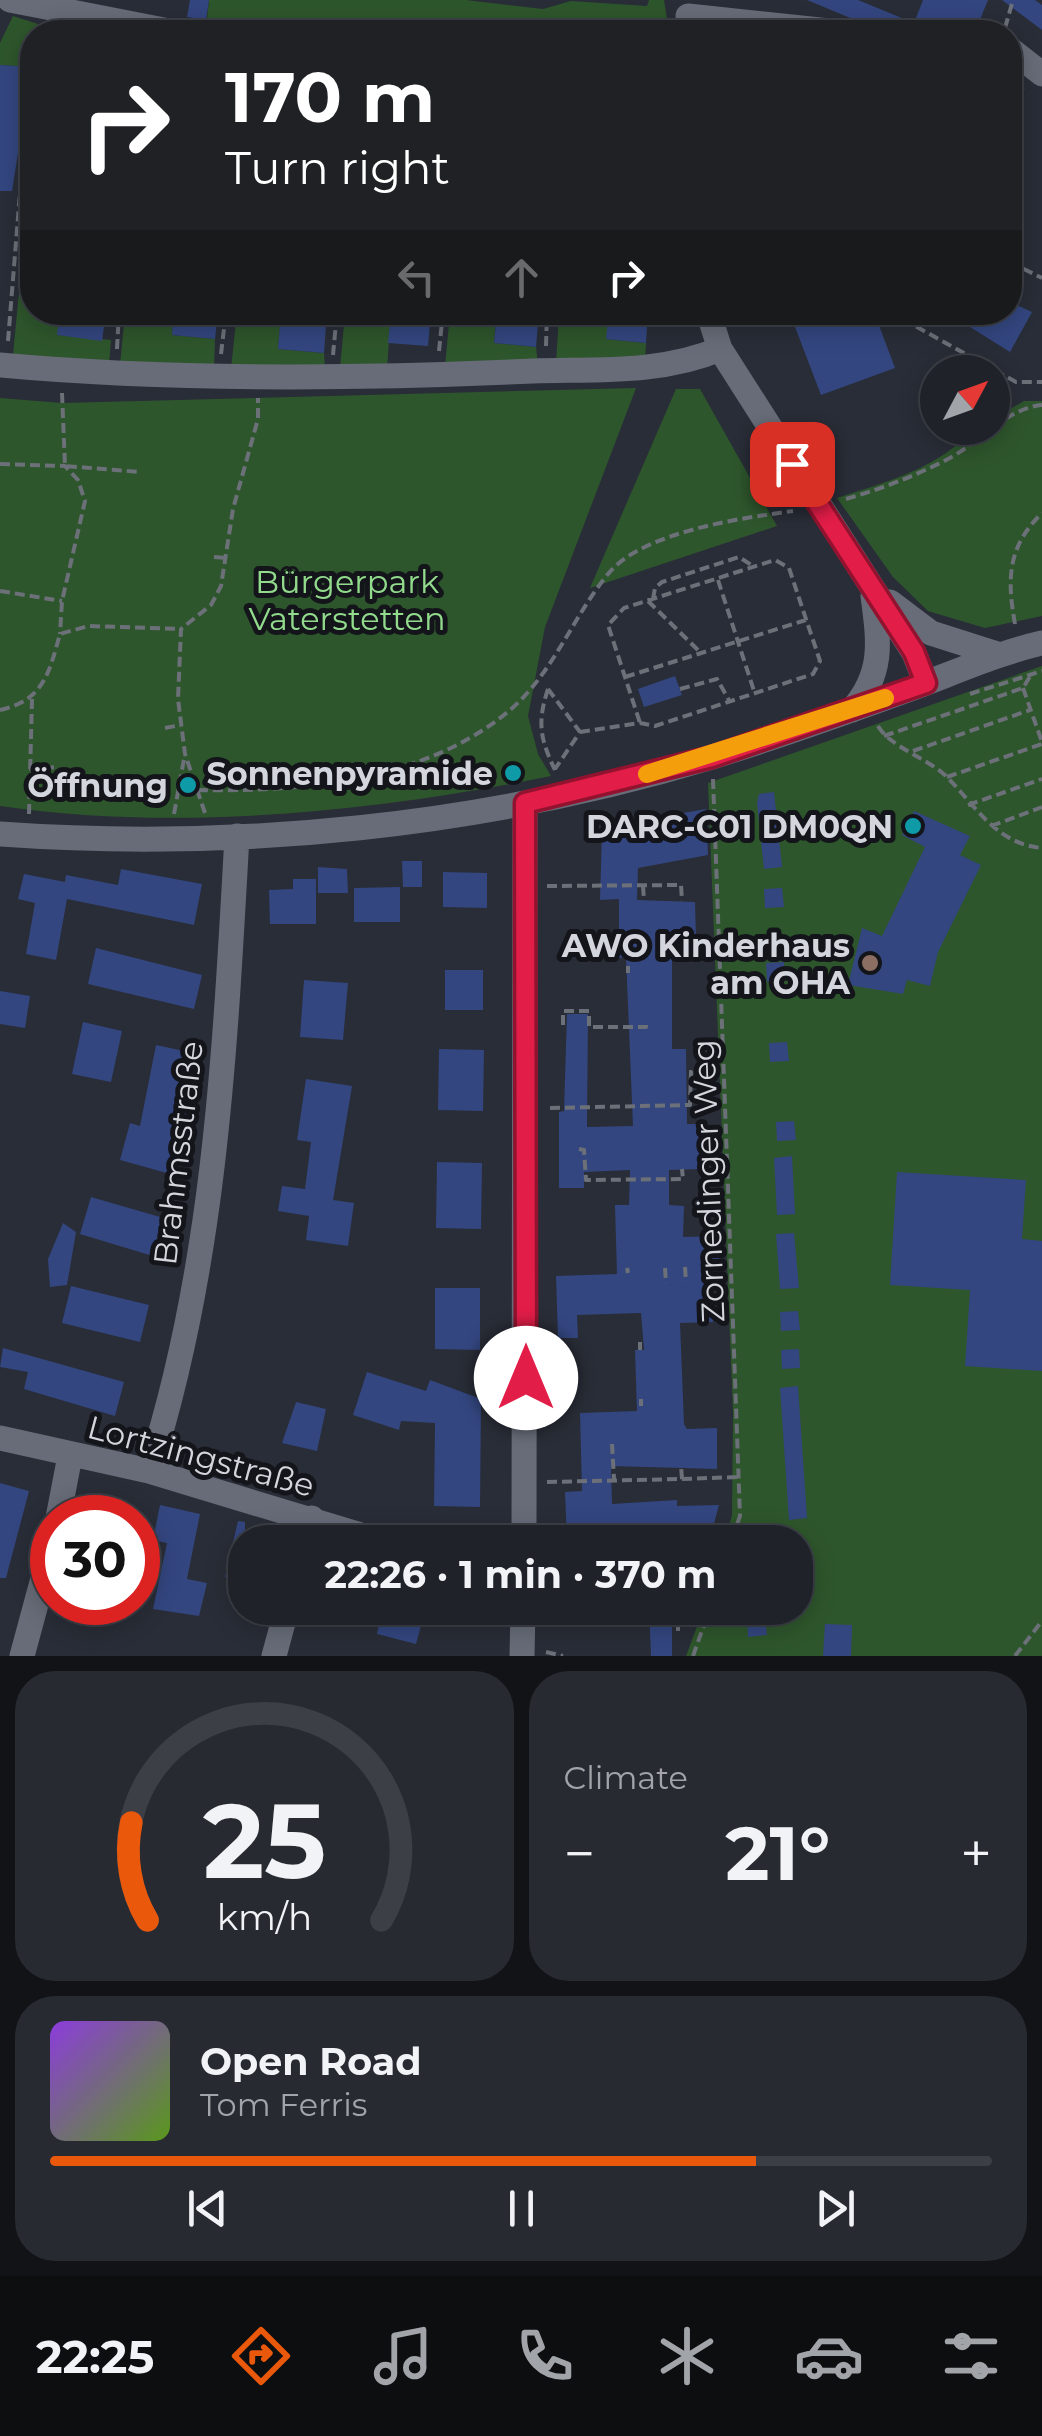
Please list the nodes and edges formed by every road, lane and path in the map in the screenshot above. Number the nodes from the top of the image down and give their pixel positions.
1 (8, 0) edge
2 (0, 16) edge
3 (688, 16) edge
4 (112, 20) edge
5 (726, 20) edge
6 (1022, 58) edge
7 (1042, 74) edge
8 (20, 182) edge
9 (118, 325) edge
10 (225, 325) edge
11 (336, 325) edge
12 (442, 325) edge
13 (546, 325) edge
14 (712, 325) edge
15 (913, 325) edge
16 (720, 349) junction
17 (3, 365) edge
18 (544, 371) junction
19 (116, 374) junction
20 (219, 374) junction
21 (259, 374) junction
22 (331, 375) junction
23 (437, 375) junction
24 (1042, 382) edge
25 (62, 403) dead end
26 (1042, 405) edge
27 (0, 464) edge
28 (65, 466) junction
29 (142, 472) dead end
30 (820, 506) junction
31 (1042, 514) edge
32 (214, 557) dead end
33 (227, 558) junction
34 (754, 566) junction
35 (717, 578) junction
36 (871, 586) junction
37 (0, 590) edge
38 (651, 600) junction
39 (62, 601) junction
40 (806, 620) junction
41 (182, 629) junction
42 (1016, 629) dead end
43 (60, 634) junction
44 (738, 642) junction
45 (1042, 643) edge
46 (702, 654) junction
47 (1000, 655) junction
48 (1032, 674) dead end
49 (623, 678) junction
50 (926, 683) junction
51 (1024, 688) junction
52 (680, 689) dead end
53 (755, 694) junction
54 (178, 697) junction
55 (170, 698) dead end
56 (32, 699) junction
57 (730, 702) junction
58 (860, 707) junction
59 (0, 710) edge
60 (1030, 710) junction
61 (640, 722) junction
62 (181, 725) junction
63 (165, 728) dead end
64 (580, 732) junction
65 (884, 736) junction
66 (1042, 743) edge
67 (913, 751) junction
68 (184, 754) junction
69 (712, 757) junction
70 (58, 767) dead end
71 (29, 768) junction
72 (554, 769) junction
73 (947, 777) junction
74 (1042, 778) edge
75 (198, 790) junction
76 (560, 794) junction
77 (525, 803) junction
78 (968, 805) junction
79 (1042, 807) edge
80 (29, 818) dead end
81 (206, 818) dead end
82 (173, 820) dead end
83 (992, 826) junction
84 (0, 834) edge
85 (237, 836) junction
86 (1042, 848) edge
87 (547, 886) dead end
88 (643, 886) junction
89 (644, 900) dead end
90 (682, 902) dead end
91 (646, 1022) dead end
92 (563, 1025) dead end
93 (686, 1072) dead end
94 (546, 1108) dead end
95 (580, 1149) dead end
96 (682, 1169) dead end
97 (629, 1170) dead end
98 (645, 1170) dead end
99 (668, 1170) dead end
100 (629, 1180) junction
101 (645, 1180) junction
102 (668, 1180) junction
103 (686, 1267) dead end
104 (666, 1268) dead end
105 (686, 1282) dead end
106 (666, 1283) dead end
107 (640, 1342) dead end
108 (640, 1350) dead end
109 (0, 1438) edge
110 (612, 1444) dead end
111 (70, 1456) junction
112 (682, 1466) dead end
113 (149, 1471) junction
114 (739, 1477) junction
115 (682, 1479) junction
116 (614, 1480) junction
117 (542, 1482) dead end
118 (62, 1495) edge
119 (295, 1525) edge
120 (524, 1525) edge
121 (737, 1525) edge
122 (1042, 1621) edge
123 (30, 1625) edge
124 (282, 1625) edge
125 (526, 1625) edge
126 (678, 1625) edge
127 (704, 1625) edge
128 (678, 1631) dead end
129 (532, 1654) edge
130 (22, 1656) edge
131 (274, 1656) edge
132 (563, 1656) edge
133 (693, 1656) edge
134 (1015, 1656) edge

1 - 2 street
1 - 4 street
3 - 5 street
6 - 7 street
8 - 17 path
9 - 19 path
10 - 20 path
11 - 22 path
12 - 23 path
13 - 18 path
14 - 16 street
15 - 24 path
16 - 18 street
16 - 30 street
17 - 19 street
18 - 23 street
19 - 20 street
20 - 21 street
21 - 22 street
21 - 33 path
22 - 23 street
25 - 28 path
26 - 30 path
27 - 28 path
28 - 29 path
28 - 39 path
30 - 36 street
30 - 75 path
31 - 42 path
32 - 33 path
33 - 41 path
34 - 35 path
34 - 38 path
34 - 40 path
35 - 38 path
35 - 44 path
36 - 47 street
36 - 50 street
36 - 58 street
37 - 39 path
38 - 46 path
38 - 49 path
39 - 43 path
40 - 44 path
40 - 53 path
41 - 43 path
41 - 54 path
43 - 56 path
44 - 46 path
44 - 53 path
45 - 47 street
46 - 49 path
47 - 50 street
48 - 51 path
49 - 61 path
50 - 58 street
51 - 60 path
51 - 65 path
52 - 57 path
53 - 57 path
54 - 55 path
54 - 62 path
56 - 59 path
56 - 71 path
57 - 61 path
58 - 65 path
58 - 69 street
60 - 66 path
60 - 67 path
61 - 64 path
62 - 63 path
62 - 68 path
64 - 72 path
64 - 72 path
65 - 67 path
66 - 73 path
67 - 73 path
68 - 75 path
68 - 82 path
69 - 76 street
69 - 114 path, Zornedinger Weg
70 - 71 path
71 - 80 path
72 - 76 path
73 - 78 path
74 - 78 path
75 - 81 path
76 - 77 street
77 - 85 street
77 - 120 street
78 - 83 path
79 - 83 path
83 - 86 path
84 - 85 street
85 - 113 street, Brahmsstraße
87 - 88 path
88 - 89 path
88 - 90 path
91 - 92 path
93 - 94 path
95 - 100 path
96 - 102 path
97 - 100 path
98 - 101 path
99 - 102 path
100 - 101 path
101 - 102 path
103 - 105 path
104 - 106 path
107 - 108 path
109 - 111 street, Lortzingstraße
110 - 116 path
111 - 113 street, Lortzingstraße
111 - 118 street
112 - 115 path
113 - 119 street, Lortzingstraße
114 - 115 path
114 - 121 path, Zornedinger Weg
115 - 116 path
116 - 117 path
122 - 134 path
123 - 130 street
124 - 131 street
125 - 129 street
126 - 128 path
127 - 133 path
129 - 132 path

